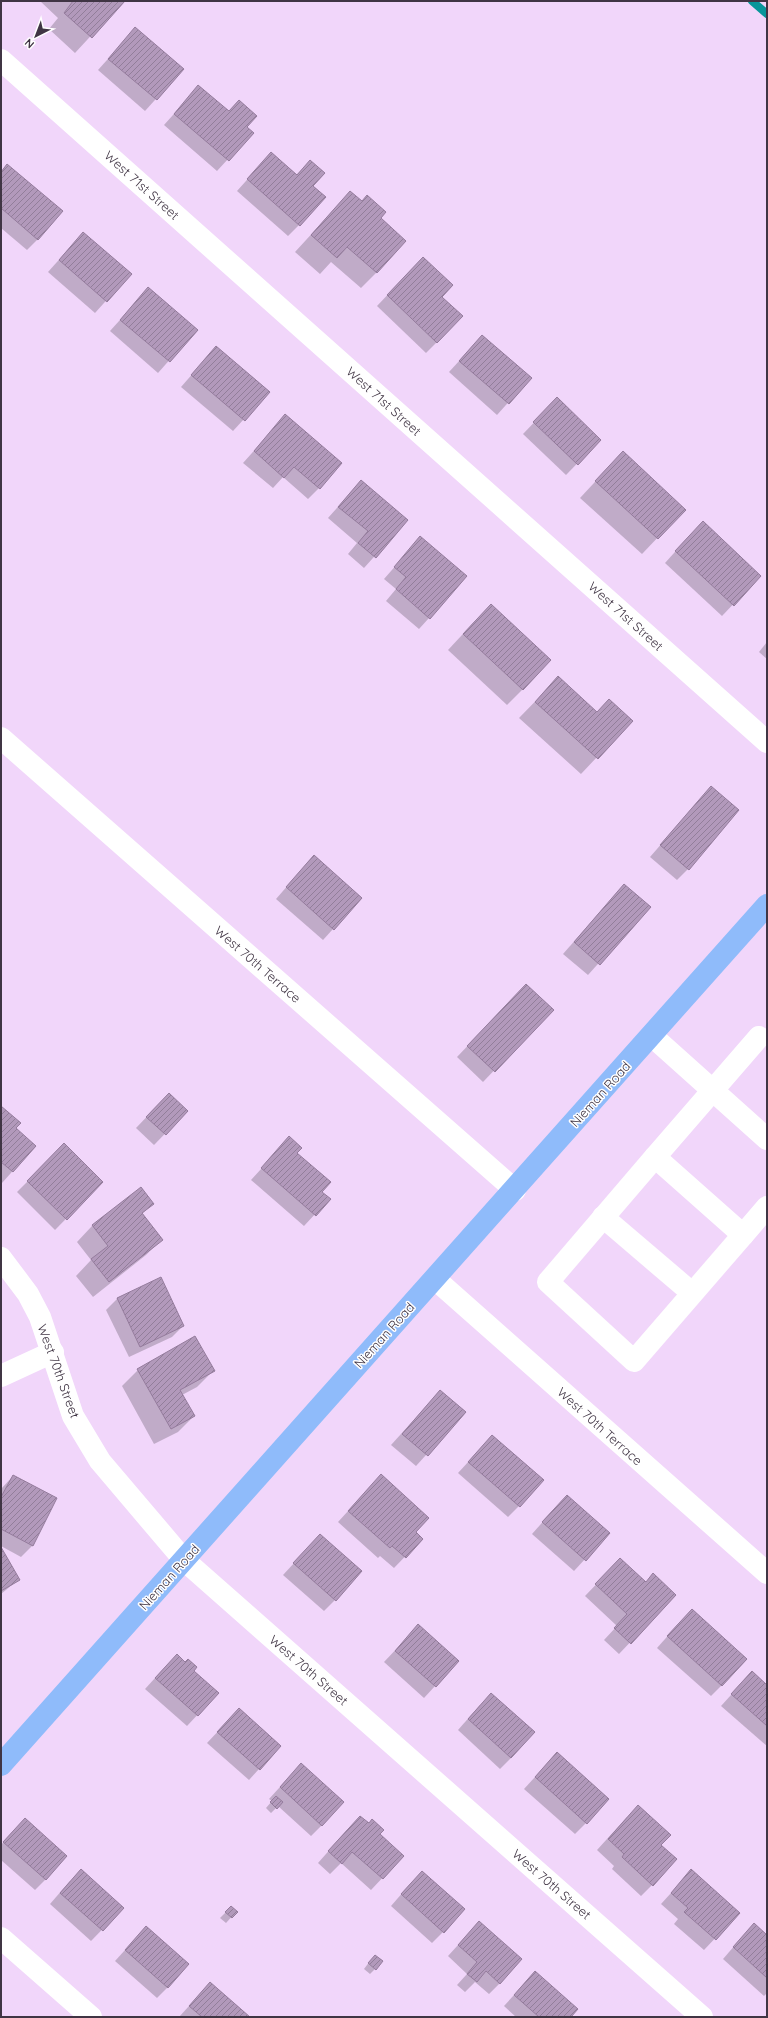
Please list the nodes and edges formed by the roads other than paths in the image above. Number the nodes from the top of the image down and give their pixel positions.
1 (1, 60) edge
2 (1, 738) edge
3 (767, 742) edge
4 (767, 905) edge
5 (652, 1036) junction
6 (764, 1037) edge
7 (713, 1090) junction
8 (767, 1139) edge
9 (656, 1158) junction
10 (514, 1190) junction
11 (767, 1207) edge
12 (603, 1217) junction
13 (743, 1235) junction
14 (1, 1258) edge
15 (434, 1279) junction
16 (692, 1293) junction
17 (52, 1352) junction
18 (1, 1376) edge
19 (184, 1560) junction
20 (767, 1573) edge
21 (1, 1765) edge
22 (1, 1938) edge
23 (90, 2017) edge
24 (702, 2017) edge

1 - 3 street, West 71st Street
2 - 10 street, West 70th Terrace
4 - 5 main road, Nieman Road
5 - 7 street
5 - 10 main road, Nieman Road
6 - 7 street
7 - 8 street
7 - 9 street
9 - 12 street
9 - 13 street
10 - 15 main road, Nieman Road
11 - 13 street
12 - 16 street
12 - 16 street
13 - 16 street
14 - 17 street, West 70th Street
15 - 19 main road, Nieman Road
15 - 20 street, West 70th Terrace
17 - 18 street
17 - 19 street, West 70th Street
19 - 21 main road, Nieman Road
19 - 24 street, West 70th Street
22 - 23 street

